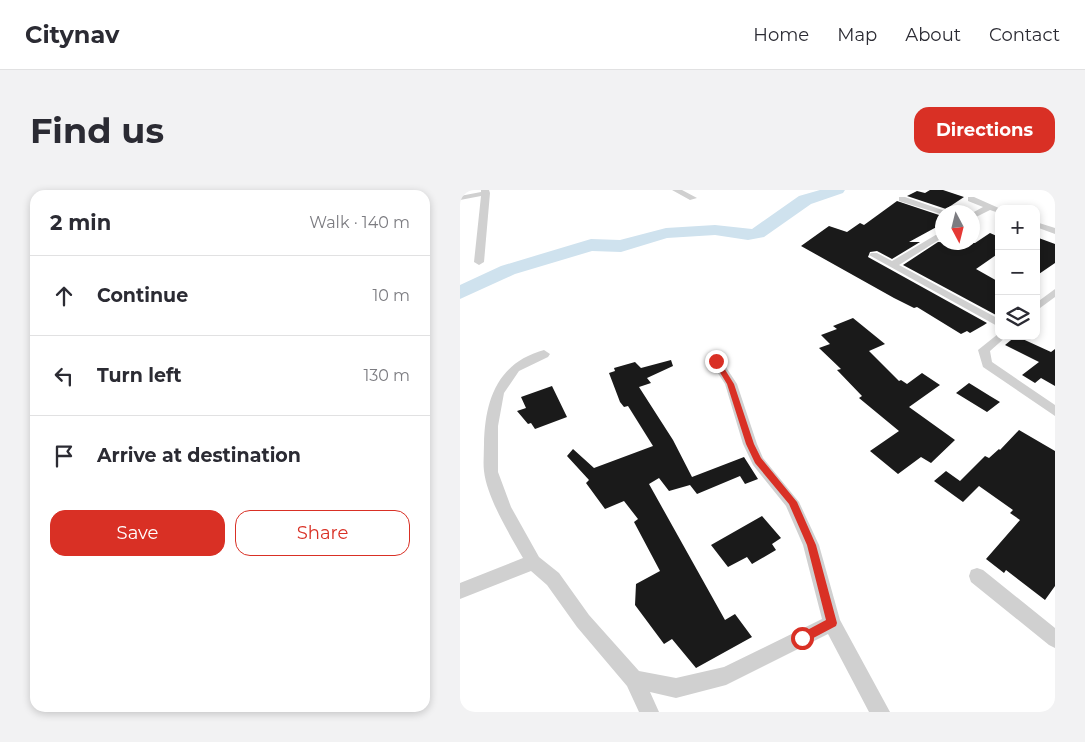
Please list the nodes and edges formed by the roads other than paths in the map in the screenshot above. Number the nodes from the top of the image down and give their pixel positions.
1 (676, 190) edge
2 (486, 191) edge
3 (460, 198) edge
4 (693, 198) dead end
5 (902, 199) dead end
6 (971, 199) dead end
7 (989, 207) junction
8 (935, 209) edge
9 (995, 209) edge
10 (980, 212) edge
11 (1040, 225) edge
12 (1055, 231) edge
13 (935, 239) edge
14 (874, 255) dead end
15 (479, 262) dead end
16 (892, 265) junction
17 (1055, 292) edge
18 (1040, 305) edge
19 (995, 322) edge
20 (997, 340) edge
21 (544, 354) dead end
22 (716, 361) dead end
23 (1055, 411) edge
24 (533, 562) junction
25 (977, 576) dead end
26 (460, 592) edge
27 (832, 623) junction
28 (1055, 639) edge
29 (634, 679) junction
30 (649, 712) edge
31 (880, 712) edge

1 - 4 street
2 - 3 street
2 - 15 street
5 - 8 street
6 - 7 street
7 - 9 street
7 - 10 street
11 - 12 street
13 - 16 street
14 - 16 street
16 - 19 street
17 - 18 street
20 - 23 street
21 - 24 street
22 - 27 street
24 - 26 street
24 - 29 street
25 - 28 street
27 - 29 street
27 - 31 street
29 - 30 street

